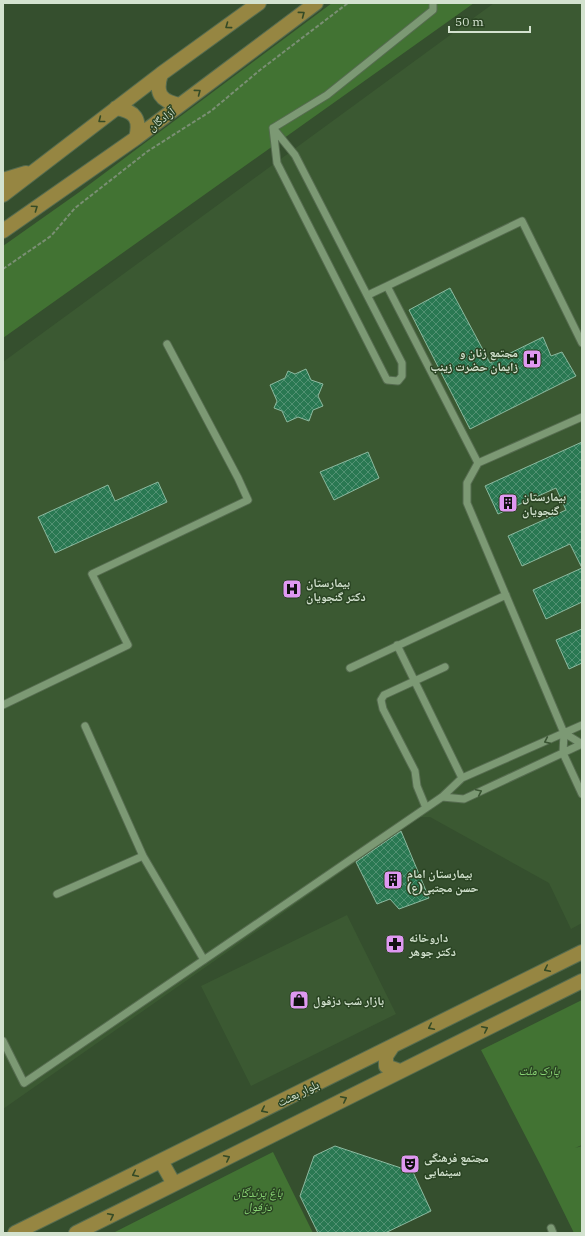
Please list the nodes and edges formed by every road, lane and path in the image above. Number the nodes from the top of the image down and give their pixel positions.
1 (259, 3) edge
2 (316, 3) edge
3 (348, 3) edge
4 (433, 3) edge
5 (161, 74) junction
6 (180, 105) junction
7 (116, 108) junction
8 (273, 128) junction
9 (136, 138) junction
10 (34, 171) junction
11 (3, 180) edge
12 (3, 195) edge
13 (3, 231) edge
14 (3, 269) edge
15 (388, 286) junction
16 (368, 295) junction
17 (582, 343) edge
18 (167, 344) dead end
19 (582, 417) edge
20 (478, 463) junction
21 (506, 595) junction
22 (397, 645) junction
23 (445, 667) dead end
24 (350, 668) dead end
25 (414, 681) junction
26 (3, 705) edge
27 (582, 725) edge
28 (85, 726) dead end
29 (564, 733) junction
30 (563, 753) junction
31 (462, 778) junction
32 (582, 794) edge
33 (442, 797) junction
34 (426, 808) junction
35 (143, 856) junction
36 (58, 894) dead end
37 (582, 952) edge
38 (204, 960) junction
39 (582, 981) edge
40 (3, 1041) edge
41 (392, 1046) junction
42 (400, 1071) junction
43 (161, 1161) junction
44 (174, 1184) junction
45 (15, 1233) edge
46 (76, 1233) edge

1 -> 5 main road
6 -> 2 main road, آزادگان
3 - 14 path
4 - 8 lane
5 - 6 main road
5 - 7 main road
6 - 9 main road, آزادگان
7 - 9 main road
7 -> 10 main road
8 - 16 lane
8 - 16 lane
13 -> 9 main road, آزادگان
10 - 11 main road
10 - 12 main road
15 - 16 lane
15 - 17 lane
15 - 20 lane
18 - 26 lane
19 - 20 lane
20 - 21 lane
21 - 22 lane
21 - 29 lane
22 - 24 lane
22 - 25 lane
23 - 25 lane
25 - 31 lane
25 - 34 lane
27 - 29 lane
28 - 35 lane
29 - 30 lane
29 - 30 lane
29 -> 31 lane
30 - 32 lane
33 -> 30 lane
31 - 33 lane
33 - 34 lane
34 - 38 lane
35 - 36 lane
35 - 38 lane
37 -> 41 main road, بلوار بعثت
38 - 40 lane
42 -> 39 main road
41 - 42 main road
41 -> 43 main road, بلوار بعثت
44 -> 42 main road
43 - 44 main road
43 -> 45 main road, بلوار بعثت
46 -> 44 main road

